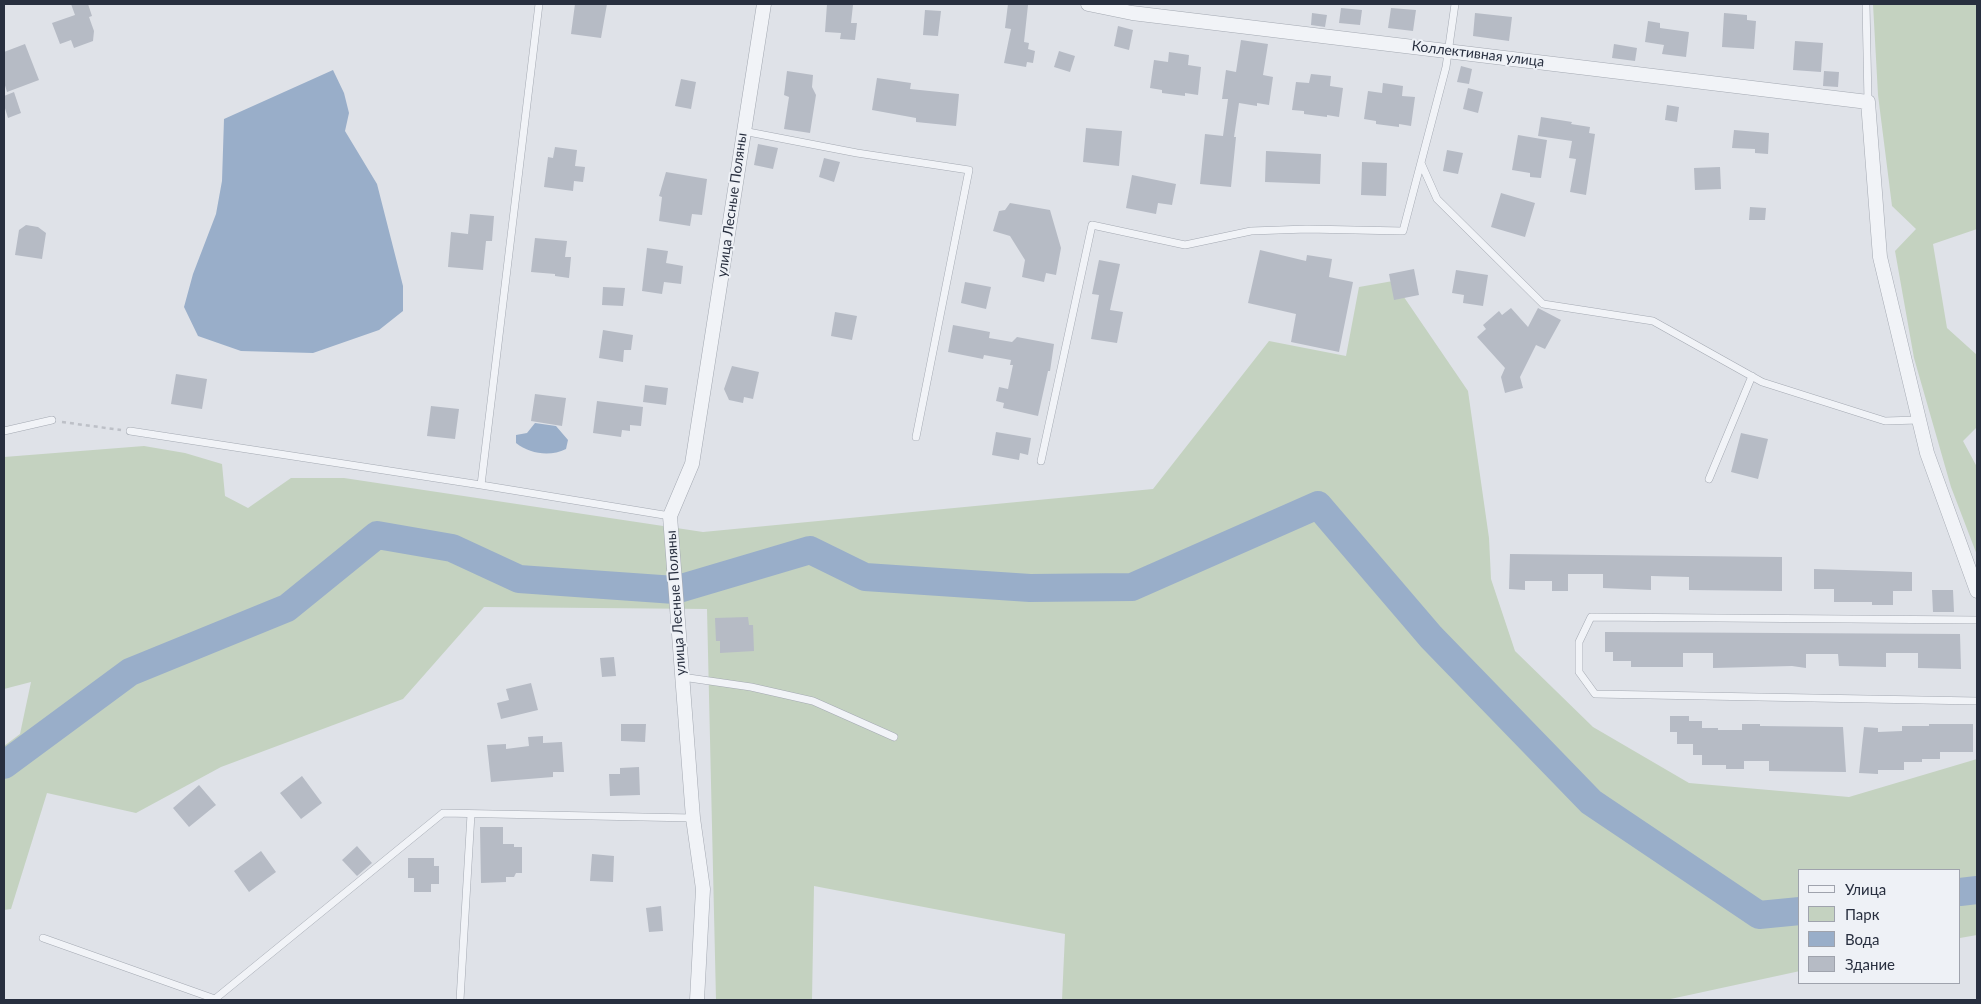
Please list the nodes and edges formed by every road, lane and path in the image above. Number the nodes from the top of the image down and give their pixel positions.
1 (539, 4) edge
2 (764, 4) edge
3 (1088, 4) edge
4 (1455, 4) edge
5 (1866, 4) edge
6 (1132, 8) edge
7 (1449, 51) junction
8 (1868, 102) junction
9 (743, 131) junction
10 (1421, 162) junction
11 (1752, 376) junction
12 (52, 420) joint
13 (1918, 420) junction
14 (4, 430) edge
15 (130, 431) joint
16 (916, 438) dead end
17 (1041, 461) dead end
18 (1709, 479) dead end
19 (481, 485) junction
20 (670, 516) junction
21 (1977, 592) edge
22 (1977, 620) edge
23 (682, 677) junction
24 (1977, 701) edge
25 (894, 737) dead end
26 (471, 814) junction
27 (693, 818) junction
28 (43, 938) dead end
29 (460, 1000) edge
30 (697, 1000) edge

1 - 19 lane
2 - 9 street, улица Лесные Поляны
3 - 6 street, Коллективная улица
4 - 7 lane
5 - 8 lane
6 - 7 street, Коллективная улица
7 - 8 street, Коллективная улица
7 - 10 lane
8 - 13 street
9 - 16 lane
9 - 20 street, улица Лесные Поляны
10 - 11 lane
10 - 17 lane
11 - 13 lane
11 - 18 lane
12 - 14 lane
12 - 15 path
13 - 21 street
15 - 19 lane
19 - 20 lane
20 - 23 street, улица Лесные Поляны
22 - 24 lane
23 - 25 lane
23 - 27 street, улица Лесные Поляны
26 - 27 lane
26 - 28 lane
26 - 29 lane
27 - 30 street, улица Лесные Поляны

